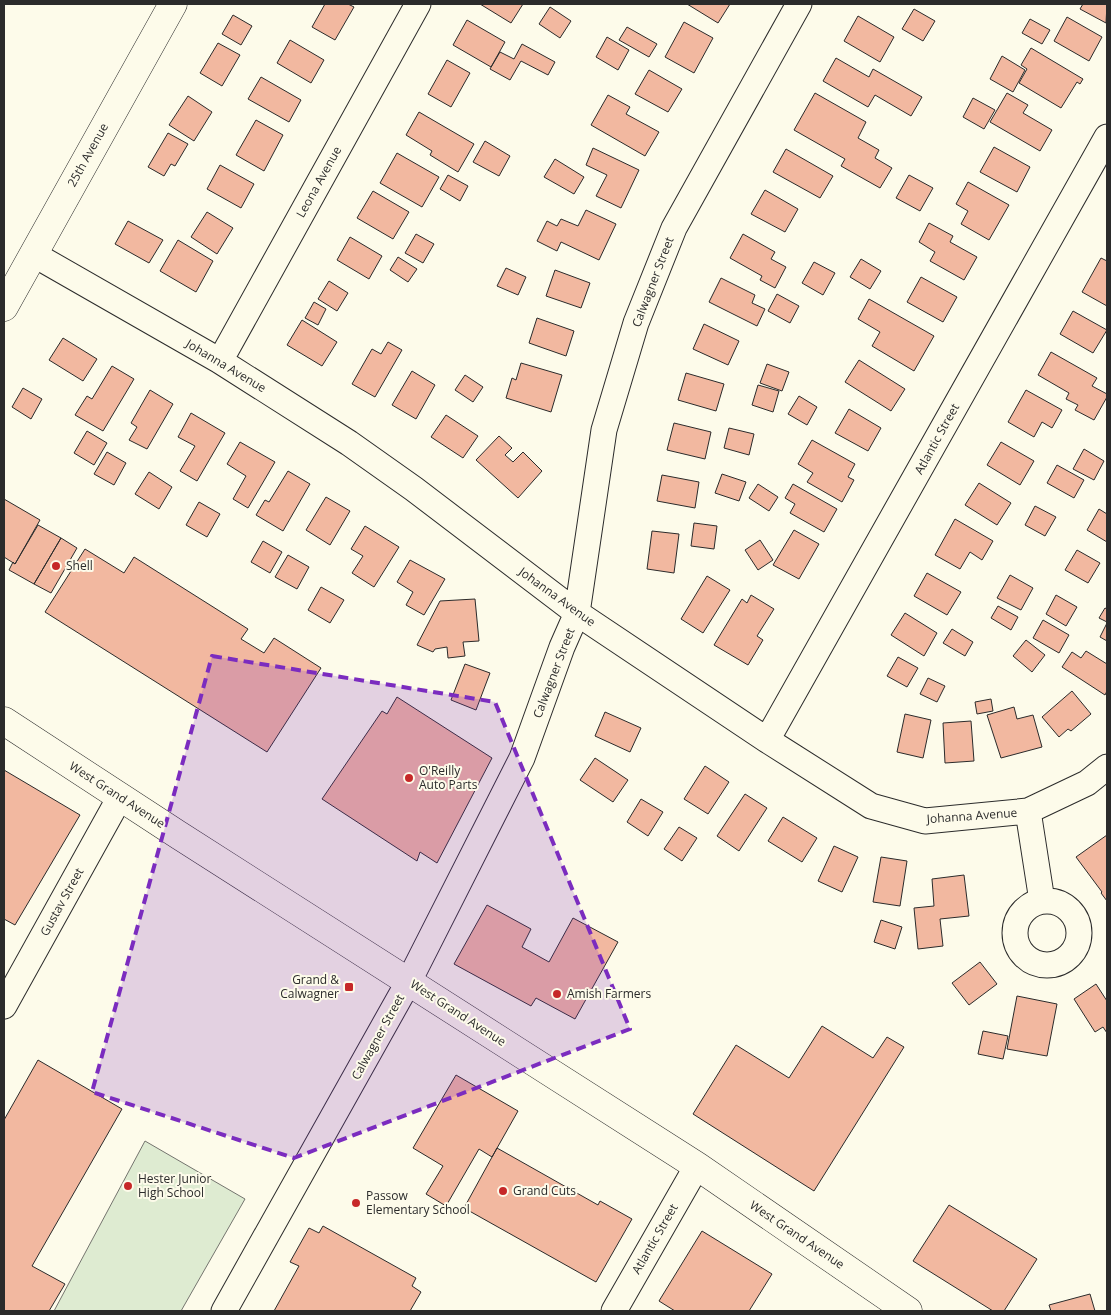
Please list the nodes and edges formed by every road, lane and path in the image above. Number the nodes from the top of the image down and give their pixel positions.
1 (173, 4) edge
2 (418, 4) edge
3 (799, 4) edge
4 (1107, 137) edge
5 (33, 254) junction
6 (4, 307) edge
7 (220, 361) junction
8 (576, 614) junction
9 (4, 721) edge
10 (767, 740) junction
11 (1107, 767) edge
12 (120, 797) junction
13 (1028, 811) junction
14 (1042, 901) dead end
15 (410, 982) junction
16 (4, 1006) edge
17 (697, 1166) junction
18 (224, 1311) edge
19 (614, 1311) edge
20 (908, 1311) edge

1 - 5 main road, 25th Avenue
2 - 7 street, Leona Avenue
3 - 8 street, Calwagner Street
4 - 10 street, Atlantic Street
5 - 6 main road, 25th Avenue
5 - 7 street, Johanna Avenue
7 - 8 street, Johanna Avenue
8 - 10 street, Johanna Avenue
8 - 15 street, Calwagner Street
9 - 12 main road, West Grand Avenue
10 - 13 street, Johanna Avenue
11 - 13 street
12 - 15 main road, West Grand Avenue
12 - 16 street, Gustav Street
13 - 14 street, Johanna Avenue
15 - 17 main road, West Grand Avenue
15 - 18 street, Calwagner Street
17 - 19 street, Atlantic Street
17 - 20 main road, West Grand Avenue

